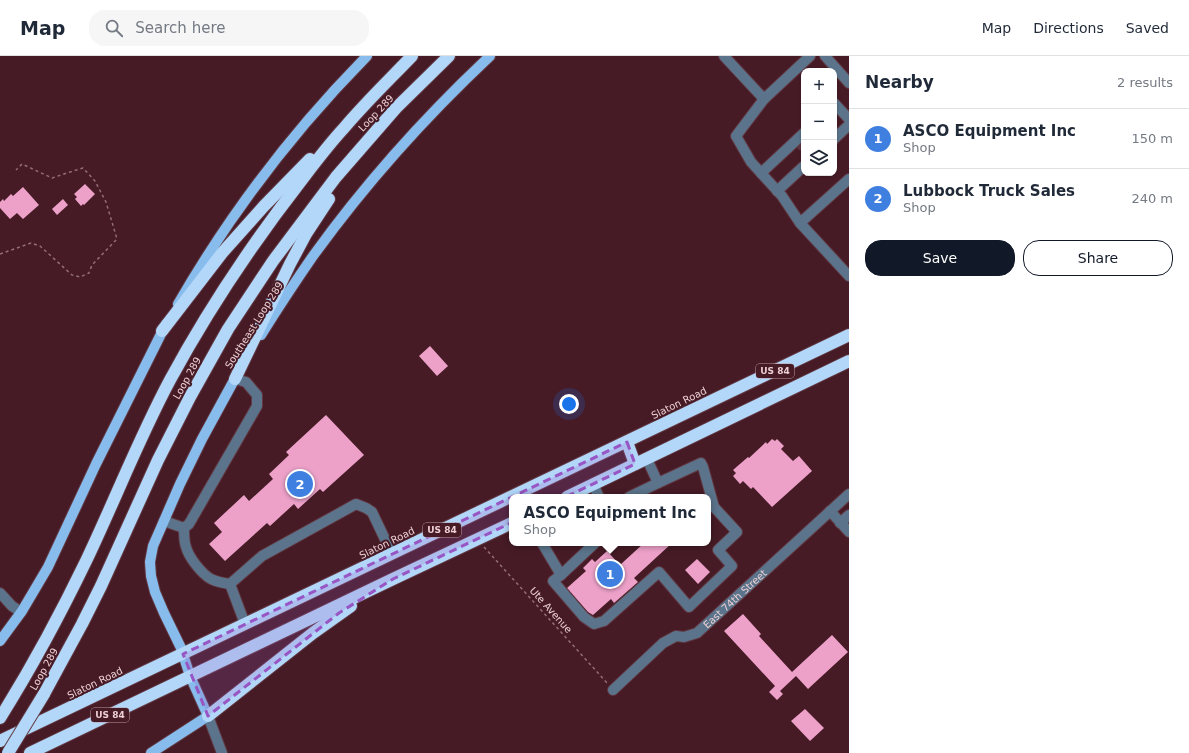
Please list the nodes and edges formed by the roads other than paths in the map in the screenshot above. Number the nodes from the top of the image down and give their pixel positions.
1 (367, 56) edge
2 (412, 56) edge
3 (450, 56) edge
4 (490, 56) edge
5 (724, 56) edge
6 (810, 56) edge
7 (825, 56) edge
8 (803, 68) edge
9 (801, 70) edge
10 (849, 82) edge
11 (764, 99) junction
12 (837, 107) edge
13 (360, 109) junction
14 (849, 120) edge
15 (849, 125) edge
16 (801, 136) edge
17 (837, 136) edge
18 (801, 169) edge
19 (761, 173) junction
20 (849, 179) edge
21 (777, 191) junction
22 (800, 223) junction
23 (847, 270) edge
24 (162, 332) junction
25 (849, 336) edge
26 (849, 361) edge
27 (235, 379) junction
28 (627, 442) junction
29 (647, 459) junction
30 (635, 464) junction
31 (658, 483) junction
32 (593, 484) junction
33 (518, 494) edge
34 (573, 494) edge
35 (598, 494) edge
36 (635, 494) edge
37 (710, 494) edge
38 (849, 494) edge
39 (711, 496) edge
40 (509, 498) edge
41 (830, 511) junction
42 (849, 515) edge
43 (164, 521) junction
44 (840, 523) junction
45 (509, 524) edge
46 (184, 528) junction
47 (849, 532) edge
48 (544, 546) edge
49 (592, 546) edge
50 (392, 554) junction
51 (560, 575) junction
52 (393, 579) junction
53 (230, 584) junction
54 (0, 593) edge
55 (21, 612) junction
56 (245, 624) junction
57 (0, 641) edge
58 (183, 654) junction
59 (190, 676) junction
60 (613, 690) road end
61 (2, 715) edge
62 (208, 716) junction
63 (0, 742) edge
64 (8, 753) edge
65 (30, 753) edge
66 (151, 753) edge
67 (222, 753) edge

1 - 24 main road
2 - 13 highway, Loop 289
3 - 27 highway
3 - 64 highway, Loop 289, bridge
4 - 27 main road, Southeast Loop 289
5 - 11 street
6 - 8 street
7 - 10 street
9 - 11 street
11 - 19 street
12 - 14 street
13 - 24 highway
13 - 61 highway, Loop 289
15 - 17 street
16 - 19 street
18 - 21 street
19 - 21 street
20 - 22 street
21 - 22 street
22 - 23 street
24 - 55 main road
25 - 28 highway, Slaton Road / US 84
26 - 29 highway, US 84
27 - 43 main road, Southeast Loop 289
27 - 46 street
28 - 30 highway
28 - 33 highway, Slaton Road / US 84
29 - 30 highway, US 84
29 - 31 street
30 - 32 highway, US 84
31 - 36 street
31 - 37 street
32 - 34 highway, US 84
32 - 35 street
38 - 41 street, East 74th Street
39 - 51 street
40 - 50 highway, Slaton Road / US 84
41 - 44 street
41 - 60 street, East 74th Street
42 - 44 street
43 - 46 street
43 - 58 main road, Southeast Loop 289
44 - 47 street
45 - 52 highway, US 84
46 - 53 street
48 - 51 street
49 - 51 street
50 - 53 street
50 - 56 highway, Slaton Road / US 84
52 - 59 highway, US 84
52 - 62 highway
53 - 56 street
54 - 55 street
55 - 57 main road
56 - 58 highway, Slaton Road / US 84
58 - 59 main road, Southeast Loop 289
58 - 63 highway, Slaton Road / US 84
59 - 62 main road, Southeast Loop 289
59 - 65 highway, US 84
62 - 66 main road
62 - 67 street

